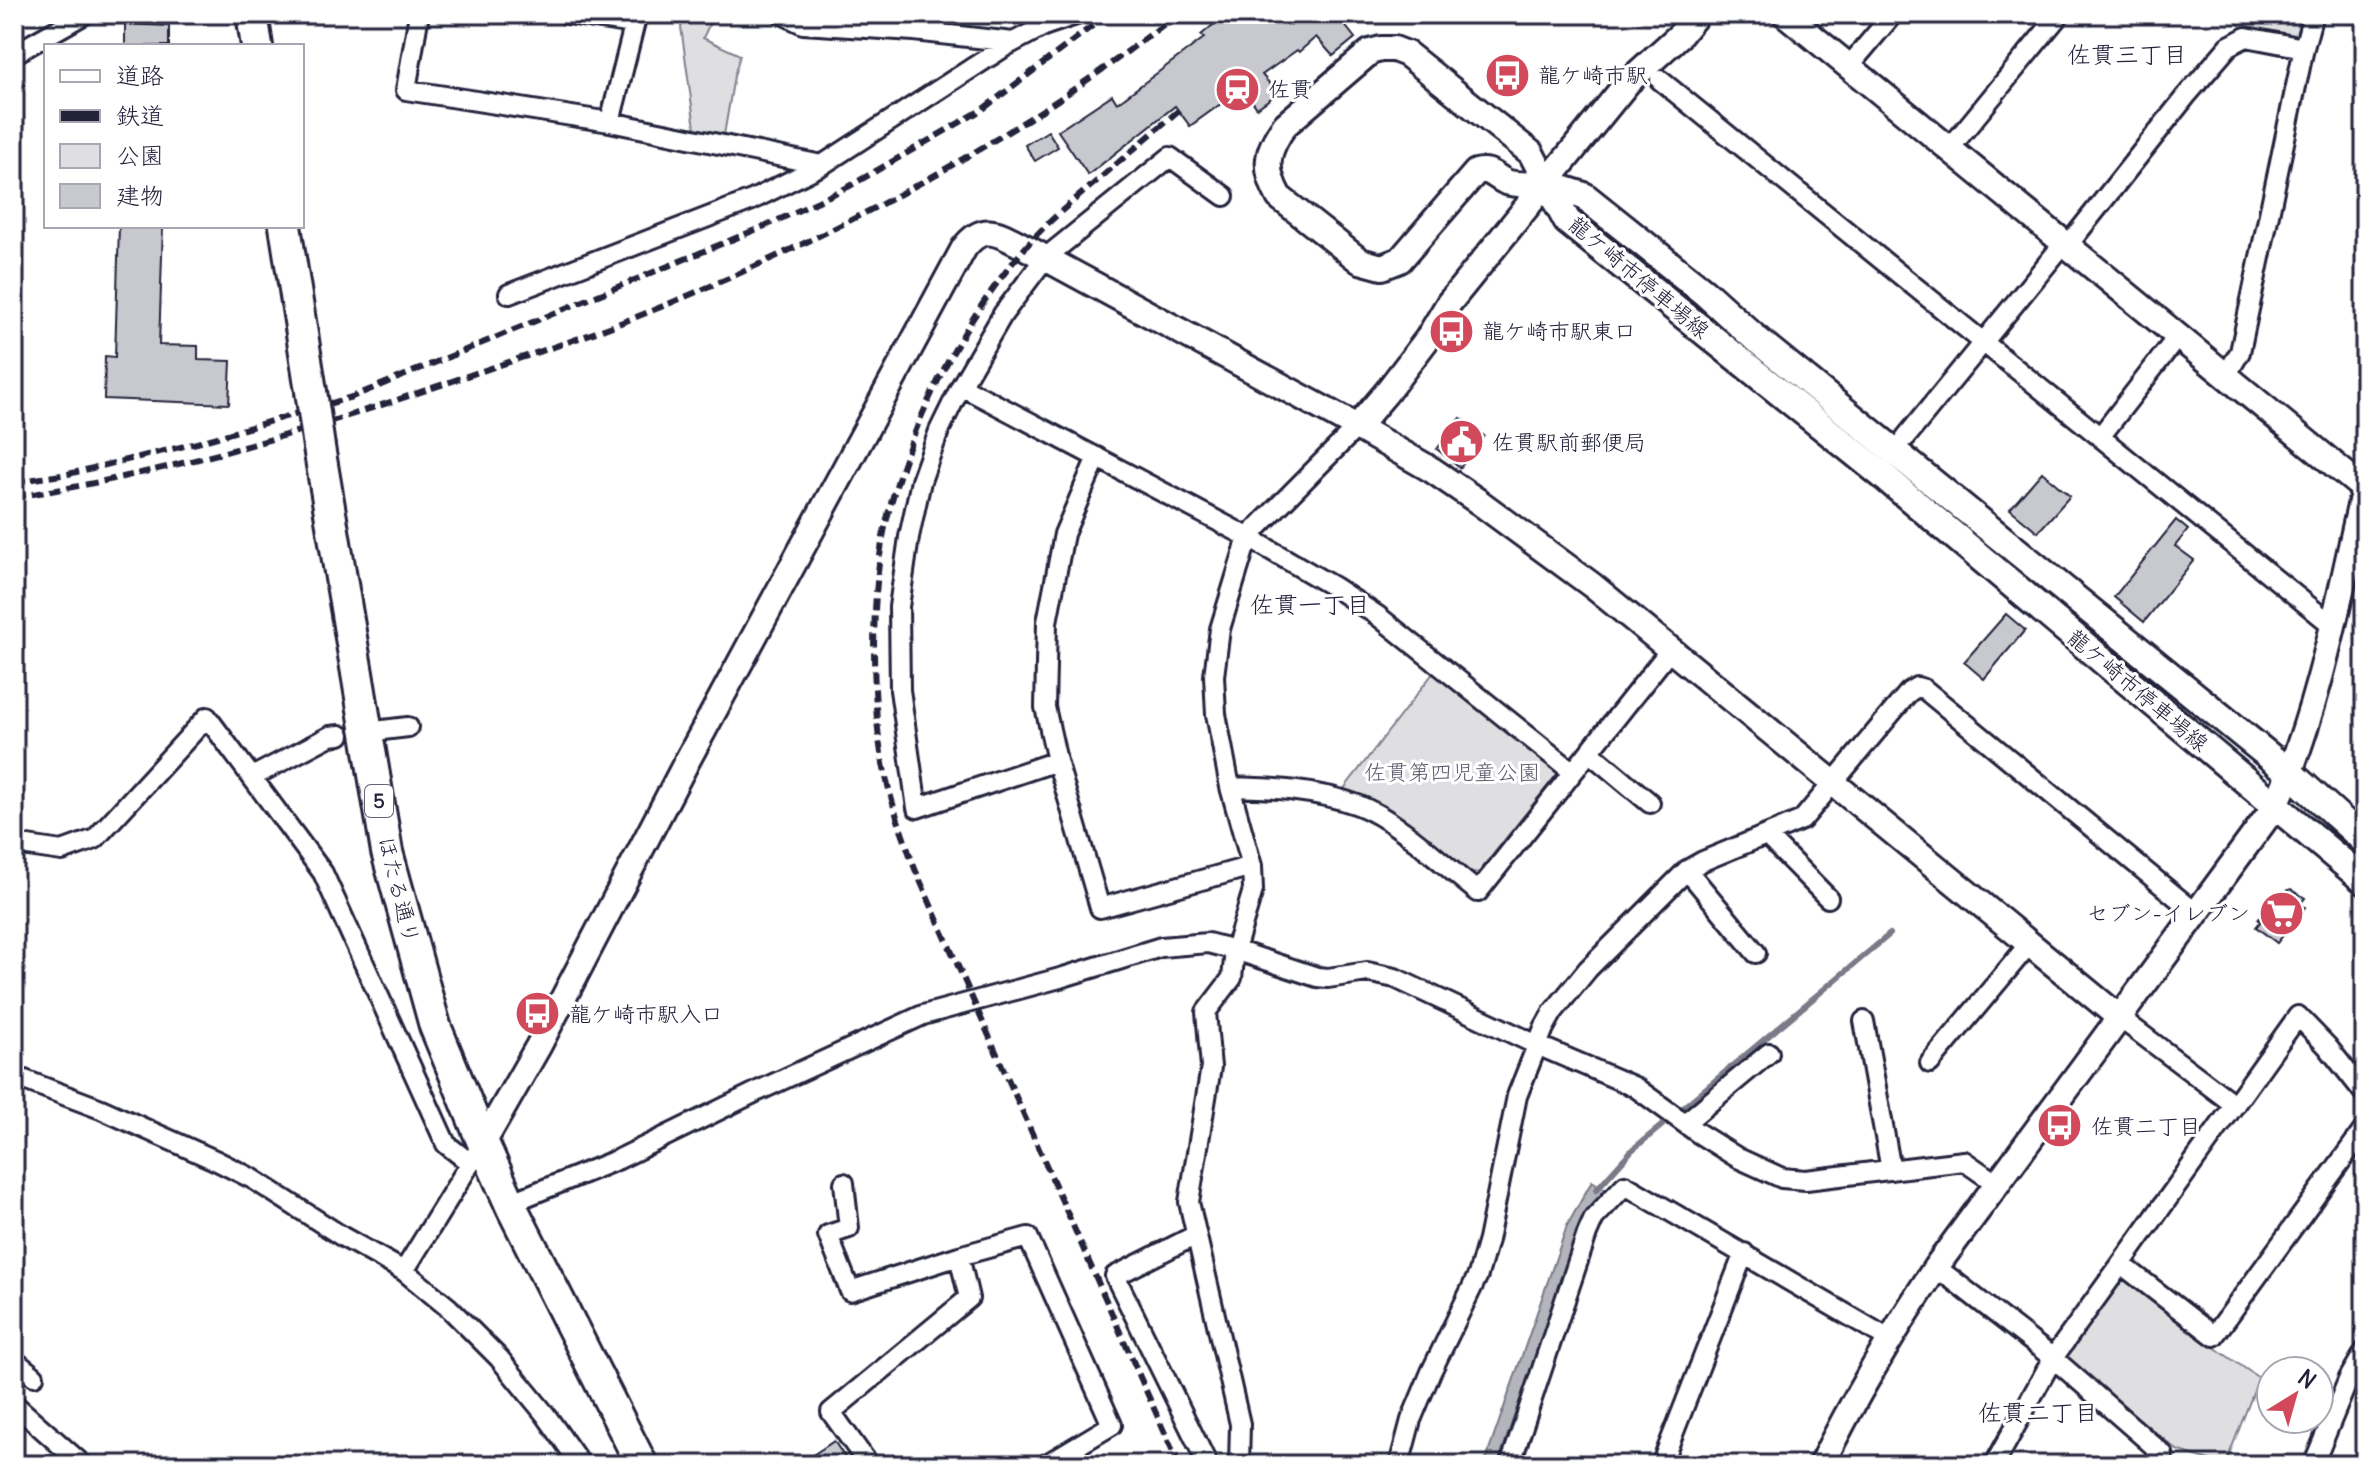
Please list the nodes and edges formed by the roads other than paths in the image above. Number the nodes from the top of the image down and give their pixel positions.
1 (85, 14) edge
2 (252, 14) edge
3 (419, 14) edge
4 (567, 14) edge
5 (782, 14) edge
6 (1079, 14) edge
7 (1697, 14) edge
8 (1785, 14) edge
9 (1893, 14) edge
10 (2060, 14) edge
11 (2313, 14) edge
12 (636, 19) edge
13 (1043, 19) edge
14 (915, 23) edge
15 (1013, 42) junction
16 (257, 44) edge
17 (2304, 48) junction
18 (14, 54) edge
19 (1850, 65) junction
20 (1660, 80) dead end
21 (610, 122) junction
22 (1950, 148) junction
23 (822, 165) junction
24 (1547, 184) junction
25 (1224, 196) dead end
26 (285, 228) edge
27 (2062, 249) junction
28 (1045, 258) junction
29 (509, 294) dead end
30 (2178, 336) junction
31 (1983, 342) junction
32 (2225, 377) junction
33 (961, 386) junction
34 (1357, 427) junction
35 (1906, 437) dead end
36 (2100, 437) junction
37 (1097, 457) junction
38 (2365, 487) edge
39 (1248, 537) junction
40 (2332, 625) junction
41 (1670, 650) junction
42 (408, 727) dead end
43 (383, 730) dead end
44 (340, 735) dead end
45 (1589, 752) junction
46 (1057, 761) junction
47 (1573, 772) junction
48 (2290, 773) junction
49 (252, 777) junction
50 (1835, 783) junction
51 (1230, 787) junction
52 (1650, 803) dead end
53 (2276, 805) junction
54 (1766, 835) junction
55 (2365, 841) edge
56 (14, 844) edge
57 (1252, 866) junction
58 (1687, 870) junction
59 (2365, 881) edge
60 (1828, 898) dead end
61 (2197, 914) junction
62 (2030, 943) junction
63 (1235, 950) junction
64 (1756, 953) dead end
65 (2120, 1018) junction
66 (1864, 1021) dead end
67 (1537, 1045) junction
68 (1769, 1053) dead end
69 (1930, 1063) dead end
70 (14, 1076) edge
71 (2365, 1094) edge
72 (2235, 1105) junction
73 (1685, 1123) junction
74 (2365, 1128) edge
75 (476, 1153) junction
76 (1891, 1170) junction
77 (844, 1183) dead end
78 (1997, 1184) junction
79 (510, 1203) junction
80 (1196, 1235) junction
81 (1744, 1253) junction
82 (959, 1256) junction
83 (2121, 1264) junction
84 (1936, 1267) junction
85 (404, 1271) junction
86 (1889, 1339) junction
87 (2365, 1351) edge
88 (2053, 1358) junction
89 (14, 1360) edge
90 (34, 1376) dead end
91 (14, 1404) edge
92 (83, 1465) edge
93 (581, 1465) edge
94 (642, 1465) edge
95 (869, 1465) edge
96 (1045, 1465) edge
97 (1208, 1465) edge
98 (1239, 1465) edge
99 (1399, 1465) edge
100 (1510, 1465) edge
101 (1661, 1465) edge
102 (1821, 1465) edge
103 (1994, 1465) edge
104 (2159, 1465) edge
105 (2313, 1465) edge

1 - 18 street
2 - 16 main road
3 - 21 street
4 - 12 street
5 - 14 street
6 - 13 street
7 - 24 street
8 - 19 street
9 - 19 street
10 - 22 street
11 - 17 street
12 - 21 street
13 - 15 street
14 - 15 street
15 - 23 street
17 - 27 street
17 - 32 street
19 - 22 street
20 - 31 street
21 - 23 street
22 - 27 street
23 - 29 street
24 - 24 street
24 - 34 street
24 - 48 main road, 龍ケ崎市停車場線
24 - 53 main road, 龍ケ崎市停車場線
25 - 28 street
26 - 75 main road, ほたる通り / 5, bridge
27 - 30 street
27 - 31 street
28 - 33 street
28 - 34 street
28 - 75 street
30 - 32 street
30 - 36 street
31 - 35 street
31 - 36 street
32 - 38 street
33 - 37 street
33 - 46 street
34 - 39 street
34 - 41 street
36 - 40 street
37 - 39 street
37 - 46 street
38 - 40 street
39 - 47 street
39 - 51 street
40 - 48 street
41 - 45 street
41 - 50 street
42 - 43 street
44 - 49 street
45 - 47 street
45 - 52 street
46 - 57 street
47 - 51 street
48 - 53 street
48 - 55 main road, 龍ケ崎市停車場線
49 - 56 street
49 - 75 street
50 - 54 street
50 - 61 street
50 - 62 street
51 - 57 street
53 - 59 main road, 龍ケ崎市停車場線
53 - 61 street
54 - 58 street
54 - 60 street
57 - 63 street
58 - 64 street
58 - 67 street
61 - 65 street
62 - 65 street
62 - 69 street
63 - 67 street
63 - 79 street
63 - 80 street
65 - 72 street
65 - 78 street
66 - 76 street
67 - 73 street
67 - 99 street
68 - 73 street
70 - 85 street
71 - 72 street
72 - 83 street
73 - 76 street
74 - 83 street
75 - 79 main road, ほたる通り / 5
75 - 85 street
76 - 78 street
77 - 82 street
78 - 84 street
79 - 94 main road, ほたる通り / 5
80 - 97 street
80 - 98 street
81 - 86 street
81 - 100 street
81 - 101 street
82 - 95 street
82 - 96 street
83 - 88 street
84 - 86 street
84 - 88 street
85 - 93 street
86 - 102 street
87 - 105 street
88 - 103 street
88 - 104 street
89 - 90 street
91 - 92 street

